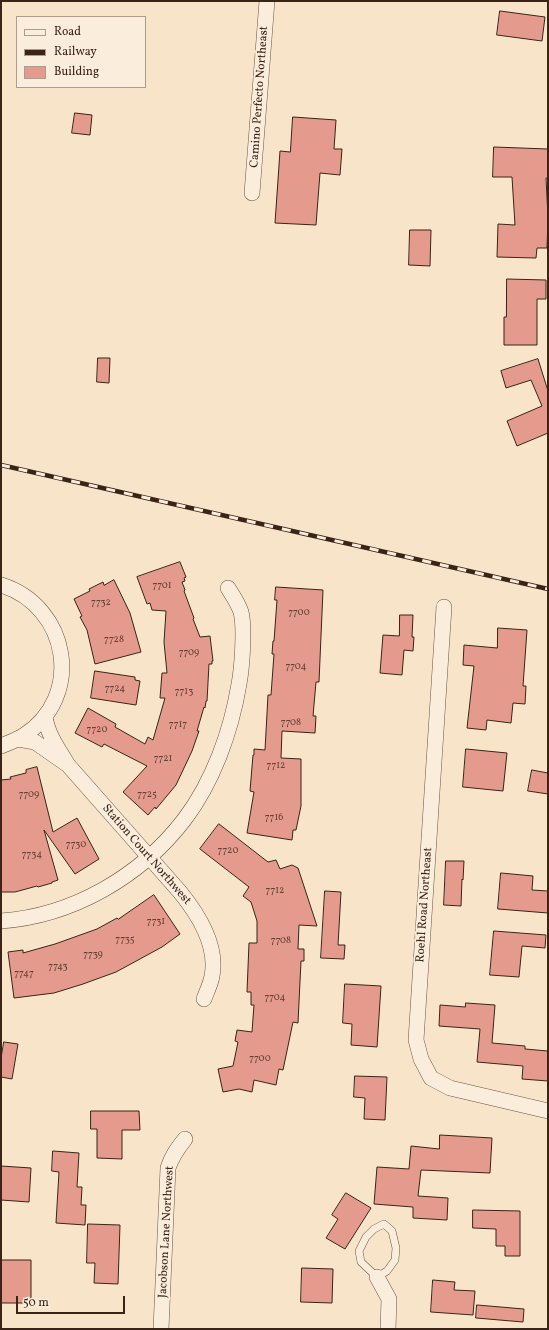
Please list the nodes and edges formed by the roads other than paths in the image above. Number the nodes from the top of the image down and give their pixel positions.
1 (267, 1) edge
2 (252, 193) dead end
3 (1, 585) edge
4 (228, 588) dead end
5 (444, 607) dead end
6 (45, 716) junction
7 (18, 739) junction
8 (1, 746) edge
9 (68, 765) junction
10 (149, 857) junction
11 (1, 921) edge
12 (204, 999) dead end
13 (548, 1111) edge
14 (185, 1139) dead end
15 (377, 1277) junction
16 (161, 1329) edge
17 (388, 1329) edge

1 - 2 street, Camino Perfecto Northeast
3 - 6 street
4 - 10 street
5 - 13 street, Roehl Road Northeast
6 - 7 street
6 - 9 street, Station Court Northwest
7 - 8 street
7 - 9 street, Station Court Northwest
9 - 10 street, Station Court Northwest
10 - 11 street
10 - 12 street, Station Court Northwest
14 - 16 street, Jacobson Lane Northwest
15 - 15 lane
15 - 17 street

